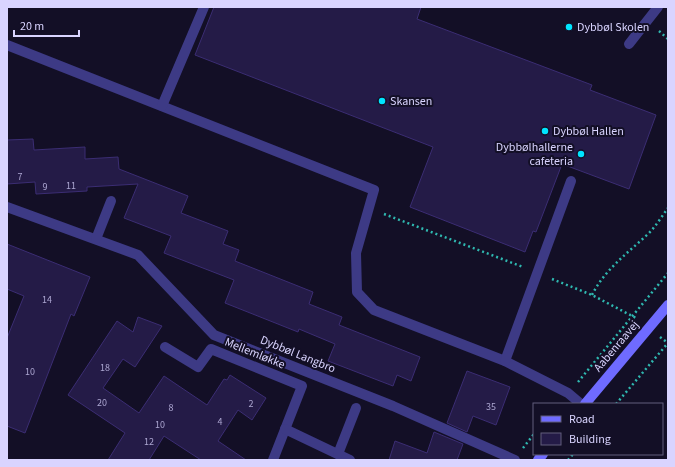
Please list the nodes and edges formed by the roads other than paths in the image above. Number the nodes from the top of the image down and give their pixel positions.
1 (204, 7) edge
2 (658, 7) edge
3 (629, 44) dead end
4 (7, 45) edge
5 (162, 106) junction
6 (571, 181) dead end
7 (111, 201) dead end
8 (7, 206) edge
9 (96, 239) junction
10 (668, 305) edge
11 (165, 347) dead end
12 (505, 362) junction
13 (580, 403) edge
14 (585, 403) edge
15 (356, 408) dead end
16 (285, 429) junction
17 (338, 454) junction
18 (273, 460) edge
19 (350, 460) edge
20 (515, 460) edge

1 - 5 street
2 - 3 street
4 - 5 street
5 - 12 street
6 - 12 street
7 - 9 street
8 - 9 street, Dybbøl Langbro
9 - 20 street, Dybbøl Langbro
10 - 14 street, Aabenraavej
11 - 16 street, Mellemløkke
12 - 13 street
15 - 17 street
16 - 17 street
16 - 18 street, Mellemløkke
17 - 19 street

